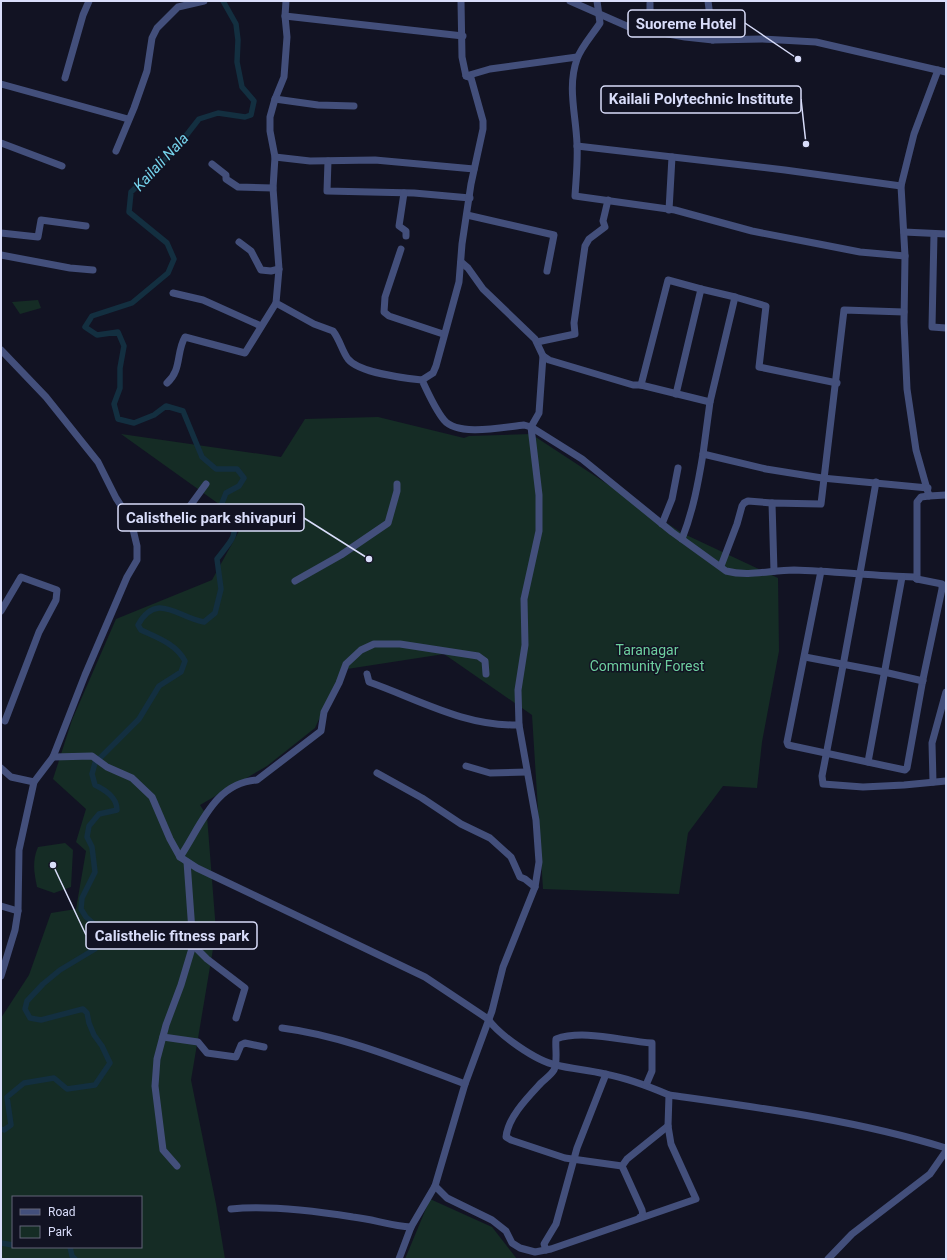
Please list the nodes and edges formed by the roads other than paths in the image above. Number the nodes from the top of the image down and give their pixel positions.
1 (89, 1) edge
2 (204, 1) edge
3 (286, 1) edge
4 (461, 1) edge
5 (570, 1) edge
6 (597, 1) edge
7 (708, 1) edge
8 (650, 3) dead end
9 (598, 15) junction
10 (285, 16) junction
11 (650, 30) junction
12 (463, 36) junction
13 (713, 40) junction
14 (577, 57) junction
15 (938, 70) junction
16 (946, 72) edge
17 (466, 76) junction
18 (65, 78) dead end
19 (1, 84) edge
20 (274, 99) junction
21 (354, 106) dead end
22 (128, 119) junction
23 (1, 143) edge
24 (577, 146) junction
25 (116, 151) dead end
26 (275, 156) junction
27 (672, 157) junction
28 (328, 161) junction
29 (212, 164) dead end
30 (62, 166) dead end
31 (474, 169) junction
32 (901, 186) junction
33 (273, 188) junction
34 (404, 193) junction
35 (470, 198) junction
36 (608, 200) junction
37 (669, 210) junction
38 (467, 215) junction
39 (86, 226) dead end
40 (904, 232) junction
41 (1, 233) edge
42 (934, 234) junction
43 (946, 234) edge
44 (406, 236) dead end
45 (239, 242) dead end
46 (401, 249) dead end
47 (1, 255) edge
48 (905, 256) junction
49 (461, 262) junction
50 (279, 269) junction
51 (93, 270) dead end
52 (546, 271) dead end
53 (701, 289) junction
54 (173, 293) dead end
55 (735, 297) junction
56 (276, 303) junction
57 (904, 312) junction
58 (261, 326) junction
59 (946, 328) edge
60 (443, 334) junction
61 (537, 342) junction
62 (1, 350) edge
63 (543, 356) junction
64 (422, 380) junction
65 (167, 383) dead end
66 (837, 383) junction
67 (641, 385) junction
68 (676, 394) junction
69 (710, 402) junction
70 (531, 427) junction
71 (703, 454) junction
72 (678, 468) dead end
73 (822, 478) junction
74 (876, 482) junction
75 (206, 484) dead end
76 (397, 484) dead end
77 (928, 492) junction
78 (946, 496) edge
79 (772, 503) junction
80 (131, 524) junction
81 (662, 524) junction
82 (682, 538) junction
83 (721, 566) junction
84 (774, 571) junction
85 (821, 571) junction
86 (861, 574) junction
87 (902, 577) junction
88 (917, 579) junction
89 (296, 581) dead end
90 (1, 611) edge
91 (804, 657) junction
92 (843, 664) junction
93 (884, 672) junction
94 (367, 674) dead end
95 (486, 674) dead end
96 (923, 681) junction
97 (946, 692) edge
98 (5, 721) dead end
99 (519, 725) junction
100 (826, 753) junction
101 (53, 758) junction
102 (868, 762) junction
103 (466, 766) dead end
104 (1, 768) edge
105 (527, 772) junction
106 (376, 773) dead end
107 (946, 781) edge
108 (34, 782) junction
109 (933, 782) junction
110 (180, 857) junction
111 (188, 862) junction
112 (535, 887) junction
113 (1, 906) edge
114 (18, 911) junction
115 (193, 945) junction
116 (1, 976) edge
117 (236, 1018) dead end
118 (488, 1019) junction
119 (282, 1028) dead end
120 (163, 1037) junction
121 (264, 1047) dead end
122 (556, 1065) junction
123 (606, 1074) junction
124 (465, 1084) junction
125 (646, 1085) junction
126 (669, 1095) junction
127 (668, 1126) junction
128 (946, 1150) edge
129 (574, 1159) junction
130 (177, 1166) dead end
131 (622, 1166) junction
132 (434, 1186) junction
133 (231, 1209) dead end
134 (640, 1217) junction
135 (411, 1227) junction
136 (546, 1250) junction
137 (399, 1259) edge
138 (828, 1259) edge

1 - 18 street
2 - 22 street
3 - 10 street
4 - 12 street
5 - 9 street
6 - 9 street
7 - 13 street
8 - 11 street
9 - 11 street
9 - 14 street
10 - 12 street
10 - 20 street
11 - 13 street
12 - 17 street
13 - 15 street
14 - 17 street
14 - 24 street
15 - 16 street
15 - 32 street
17 - 31 street
19 - 22 street
20 - 21 street
20 - 26 street
22 - 25 street
23 - 30 street
24 - 27 street
24 - 36 street
26 - 28 street
26 - 33 street
27 - 32 street
27 - 37 street
28 - 31 street
28 - 34 street
29 - 33 street
31 - 35 street
32 - 40 street
33 - 50 street
34 - 35 street
34 - 44 street
35 - 38 street
36 - 37 street
36 - 61 street
37 - 48 street
38 - 49 street
38 - 52 street
39 - 41 street
40 - 42 street
40 - 48 street
42 - 43 street
42 - 59 street
45 - 50 street
46 - 60 street
47 - 51 street
48 - 57 street
49 - 60 street
49 - 61 street
50 - 56 street
53 - 55 street
53 - 67 street
53 - 68 street
54 - 58 street
55 - 66 street
55 - 69 street
56 - 58 street
56 - 64 street
57 - 66 street
57 - 77 street
58 - 65 street
60 - 64 street
61 - 63 street
62 - 80 street
63 - 67 street
63 - 70 street
64 - 70 street
66 - 73 street
67 - 68 street
68 - 69 street
69 - 71 street
70 - 81 street
70 - 99 street
71 - 73 street
71 - 82 street
72 - 81 street
73 - 74 street
73 - 79 street
74 - 77 street
74 - 86 street
75 - 80 street
76 - 89 street
77 - 78 street
77 - 88 street
79 - 83 street
79 - 84 street
80 - 101 street
81 - 82 street
82 - 83 street
83 - 84 street
84 - 85 street
85 - 86 street
85 - 91 street
86 - 87 street
86 - 92 street
87 - 88 street
87 - 93 street
88 - 96 street
90 - 98 street
91 - 92 street
91 - 100 street
92 - 93 street
92 - 100 street
93 - 96 street
93 - 102 street
94 - 99 street
95 - 110 street
96 - 102 street
97 - 109 street
99 - 105 street
100 - 102 street
100 - 109 street
101 - 108 street
101 - 110 street
103 - 105 street
104 - 108 street
105 - 112 street
106 - 112 street
107 - 109 street
108 - 114 street
110 - 111 street
111 - 115 street
111 - 118 street
112 - 118 street
113 - 114 street
114 - 116 street
115 - 117 street
115 - 120 street
118 - 122 street
118 - 124 street
119 - 124 street
120 - 121 street
120 - 130 street
122 - 123 street
122 - 125 street
122 - 129 street
123 - 125 street
123 - 129 street
124 - 132 street
125 - 126 street
126 - 127 street
126 - 128 street
127 - 131 street
127 - 134 street
128 - 138 street
129 - 131 street
129 - 136 street
131 - 134 street
132 - 135 street
132 - 136 street
133 - 135 street
134 - 136 street
135 - 137 street

